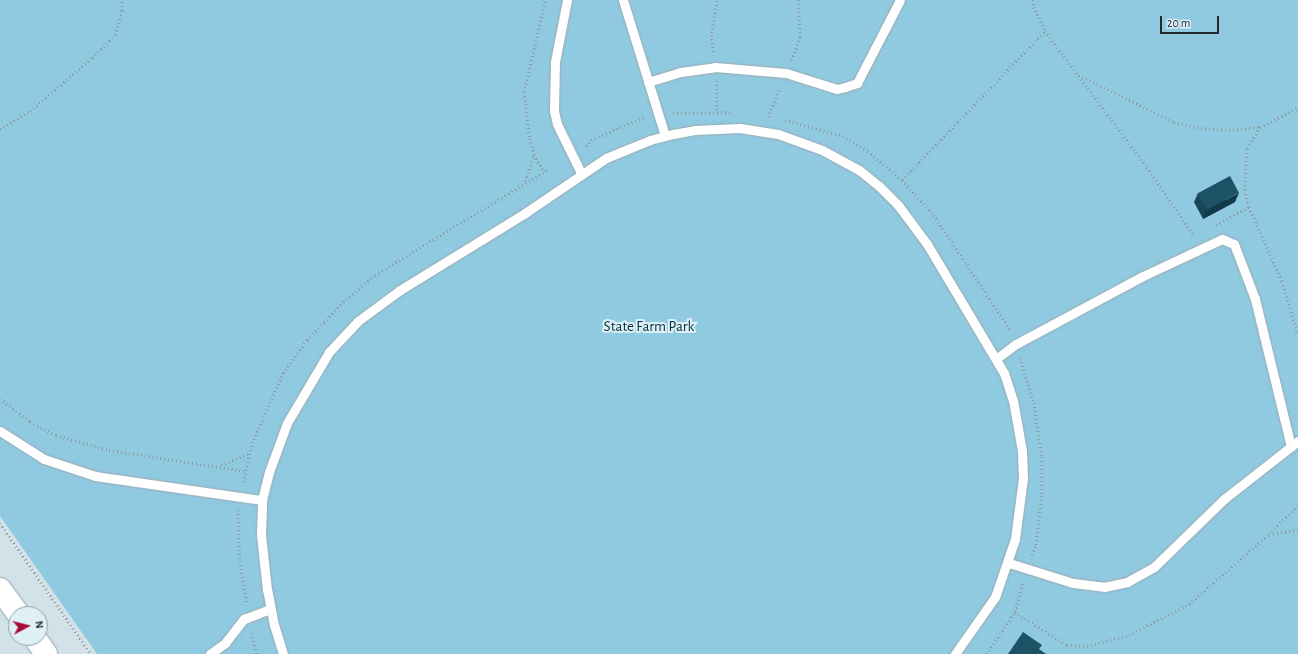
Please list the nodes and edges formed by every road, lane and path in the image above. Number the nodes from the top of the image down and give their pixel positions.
1 (122, 0) edge
2 (545, 0) edge
3 (567, 0) edge
4 (623, 0) edge
5 (900, 0) edge
6 (1033, 0) edge
7 (1045, 31) junction
8 (1077, 74) junction
9 (648, 82) junction
10 (1298, 108) edge
11 (656, 112) junction
12 (739, 113) dead end
13 (761, 116) dead end
14 (775, 118) dead end
15 (782, 119) dead end
16 (1260, 127) junction
17 (0, 129) edge
18 (665, 136) junction
19 (586, 146) dead end
20 (534, 155) junction
21 (544, 171) dead end
22 (581, 173) junction
23 (902, 180) junction
24 (525, 181) dead end
25 (1194, 236) dead end
26 (1013, 334) dead end
27 (1298, 334) edge
28 (996, 359) junction
29 (0, 399) edge
30 (0, 431) edge
31 (1294, 444) edge
32 (248, 454) dead end
33 (221, 466) junction
34 (245, 471) dead end
35 (262, 500) junction
36 (1298, 506) edge
37 (238, 507) dead end
38 (0, 523) edge
39 (1298, 530) edge
40 (1270, 534) junction
41 (1009, 563) junction
42 (1, 592) edge
43 (12, 606) edge
44 (270, 609) junction
45 (1015, 612) dead end
46 (249, 616) junction
47 (91, 654) edge
48 (210, 654) edge
49 (257, 654) edge
50 (283, 654) edge
51 (955, 654) edge

1 - 17 path
2 - 20 path
3 - 22 lane
4 - 9 lane
5 - 9 lane
6 - 7 path
7 - 8 path
7 - 23 path
8 - 16 path
8 - 25 path
9 - 11 lane
10 - 16 path
11 - 12 path
11 - 18 lane
11 - 19 path
13 - 14 path
15 - 23 path
16 - 27 path
18 - 22 lane
18 - 28 lane
20 - 21 path
20 - 24 path
22 - 35 lane
23 - 26 path
28 - 31 lane
28 - 41 lane
29 - 33 path
30 - 35 lane
31 - 41 lane
32 - 33 path
33 - 34 path
35 - 44 lane
36 - 40 path
37 - 46 path
38 - 47 path
39 - 40 path
40 - 45 path
41 - 51 lane
42 - 43 main road
44 - 46 lane
44 - 50 lane
46 - 48 lane
46 - 49 path

